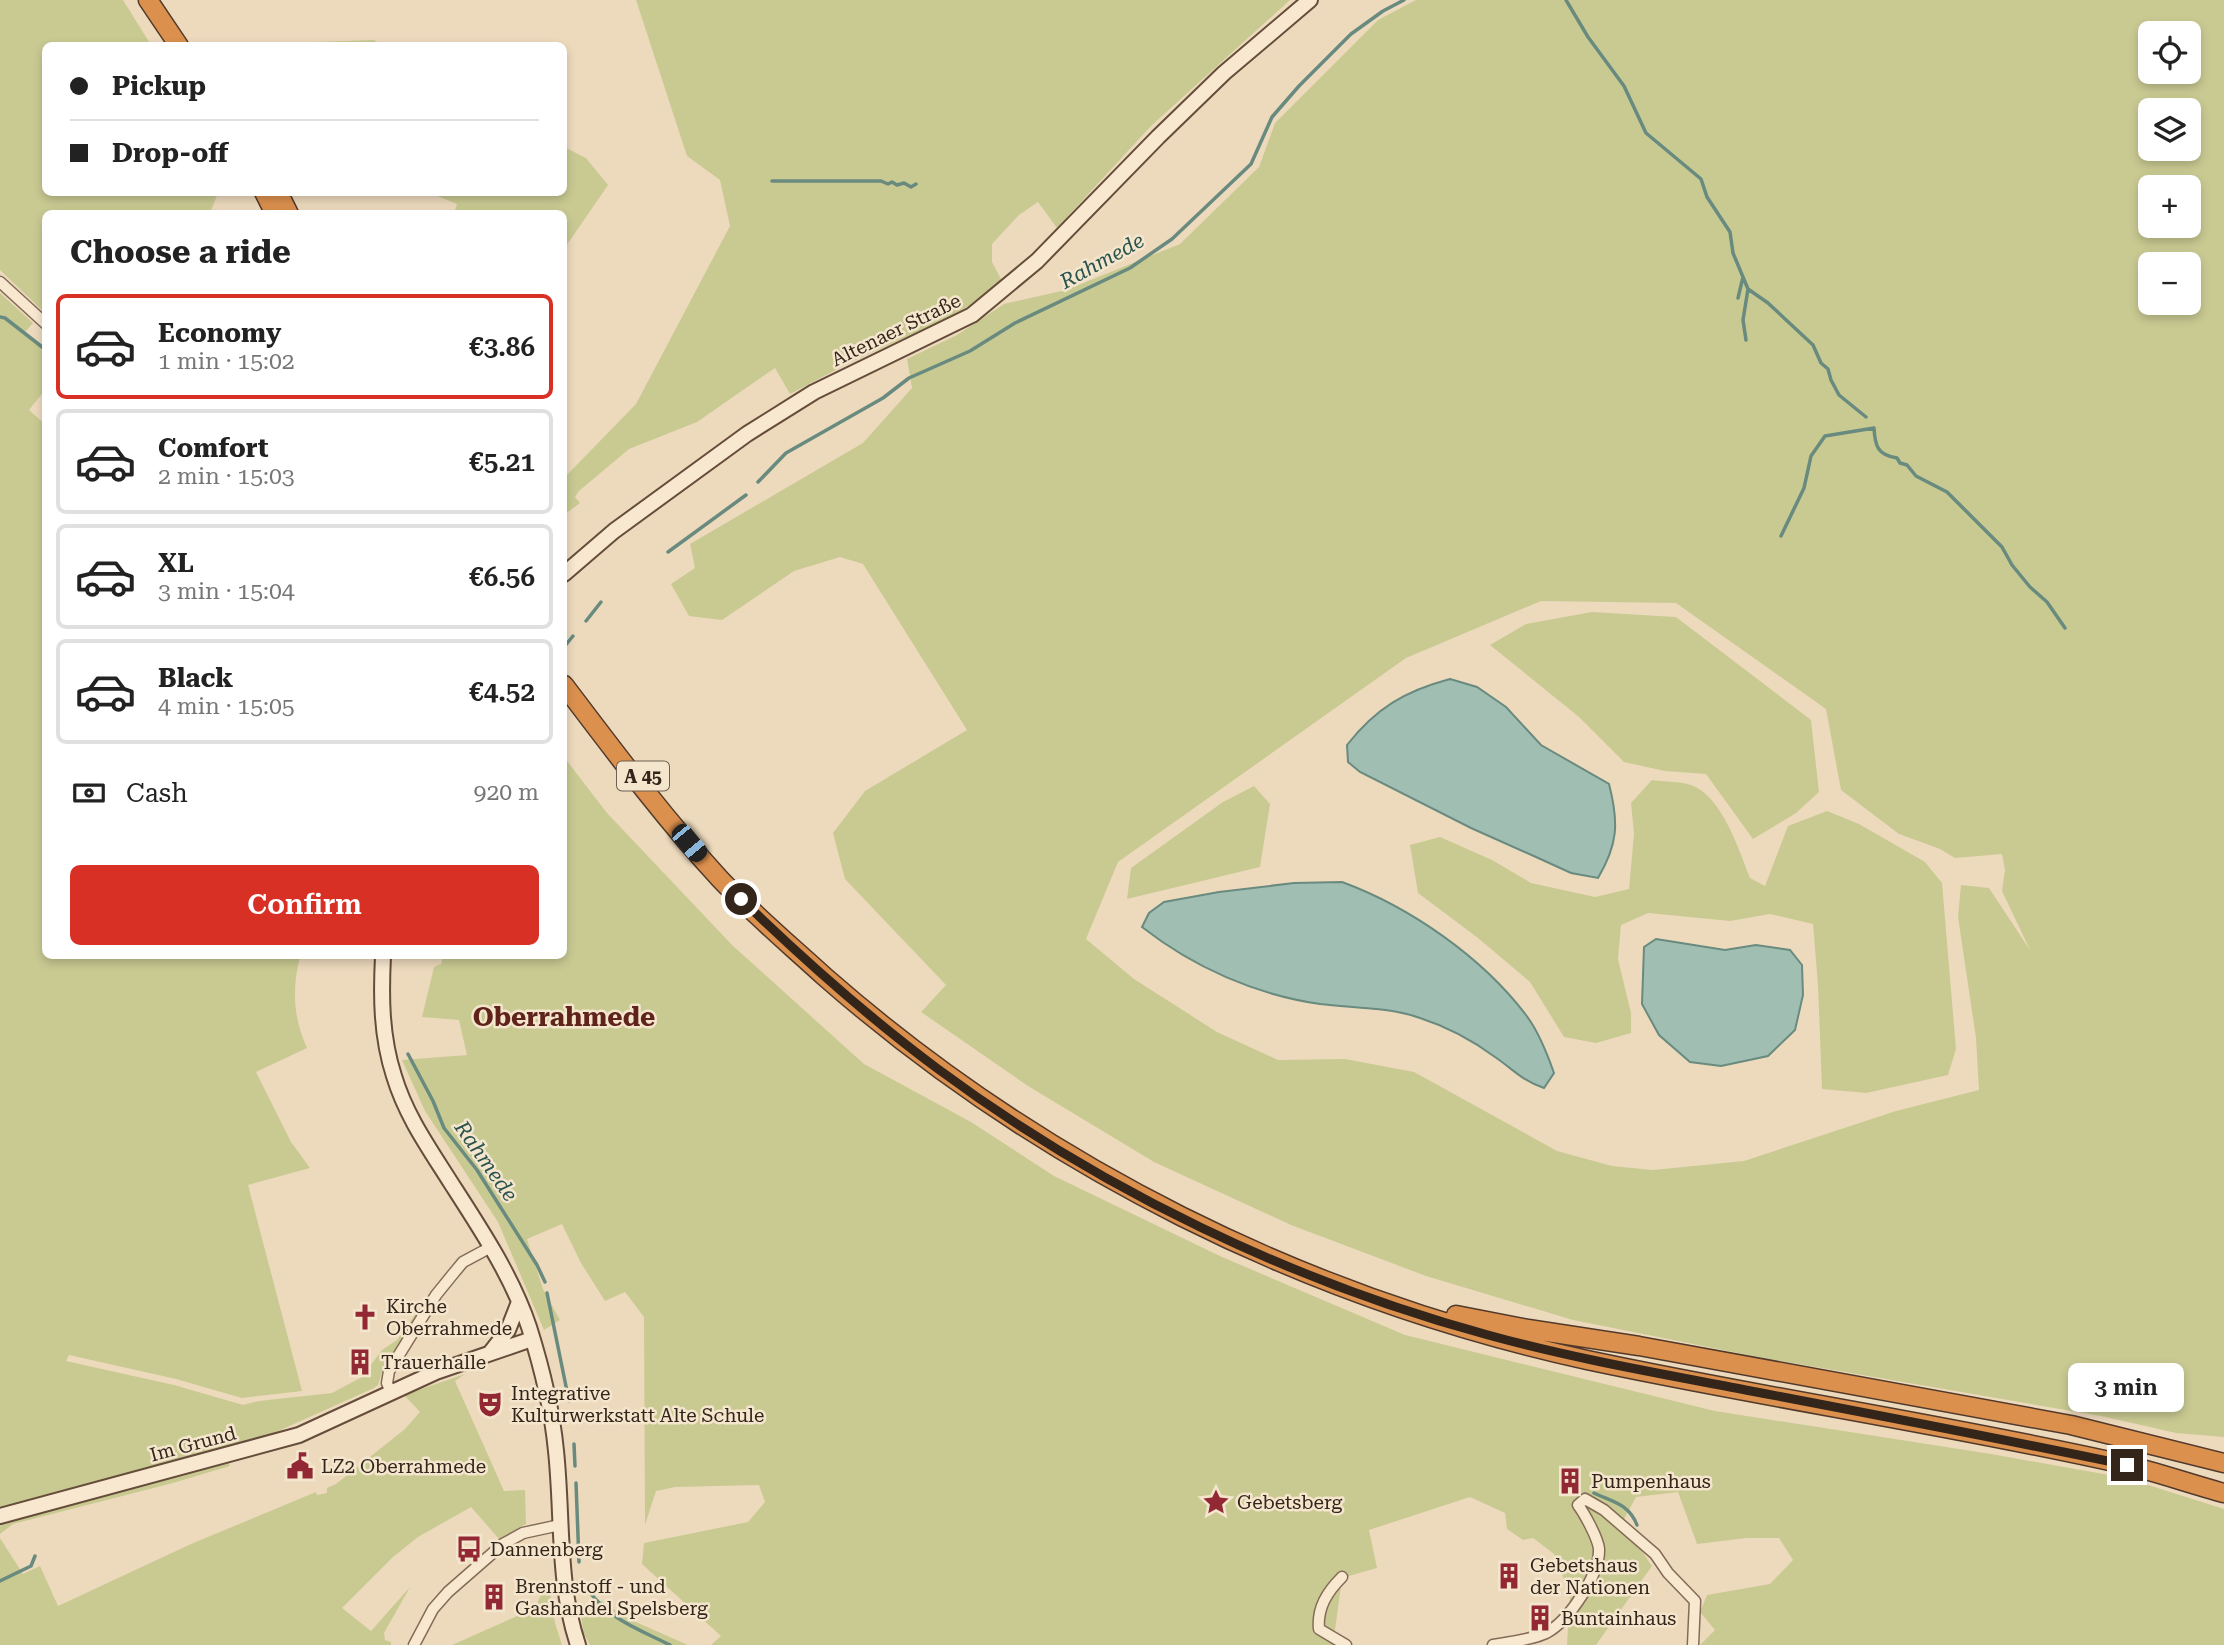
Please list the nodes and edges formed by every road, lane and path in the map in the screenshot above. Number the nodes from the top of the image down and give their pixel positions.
1 (148, 0) edge
2 (162, 0) edge
3 (1310, 0) edge
4 (176, 42) edge
5 (190, 42) edge
6 (0, 282) edge
7 (42, 320) edge
8 (567, 570) edge
9 (567, 678) edge
10 (567, 689) edge
11 (724, 876) junction
12 (383, 959) edge
13 (491, 1247) junction
14 (519, 1301) junction
15 (532, 1339) junction
16 (490, 1353) junction
17 (391, 1393) junction
18 (2224, 1463) edge
19 (2224, 1493) edge
20 (0, 1516) edge
21 (560, 1525) junction
22 (1342, 1577) dead end
23 (414, 1645) edge
24 (578, 1645) edge
25 (1346, 1645) edge
26 (1493, 1645) edge
27 (1693, 1645) edge

1 - 4 highway
2 - 5 highway
3 - 8 main road, Altenaer Straße
6 - 7 street
9 - 11 highway, A 45
10 - 11 highway, A 45
11 - 18 highway, A 45
11 - 19 highway, A 45
12 - 13 main road
13 - 14 main road
13 - 17 street
14 - 15 main road
14 - 16 main road
15 - 16 main road, Im Grund
15 - 21 main road
16 - 17 main road, Im Grund
17 - 20 main road, Im Grund
21 - 23 street
21 - 24 main road
22 - 25 street
26 - 27 street

